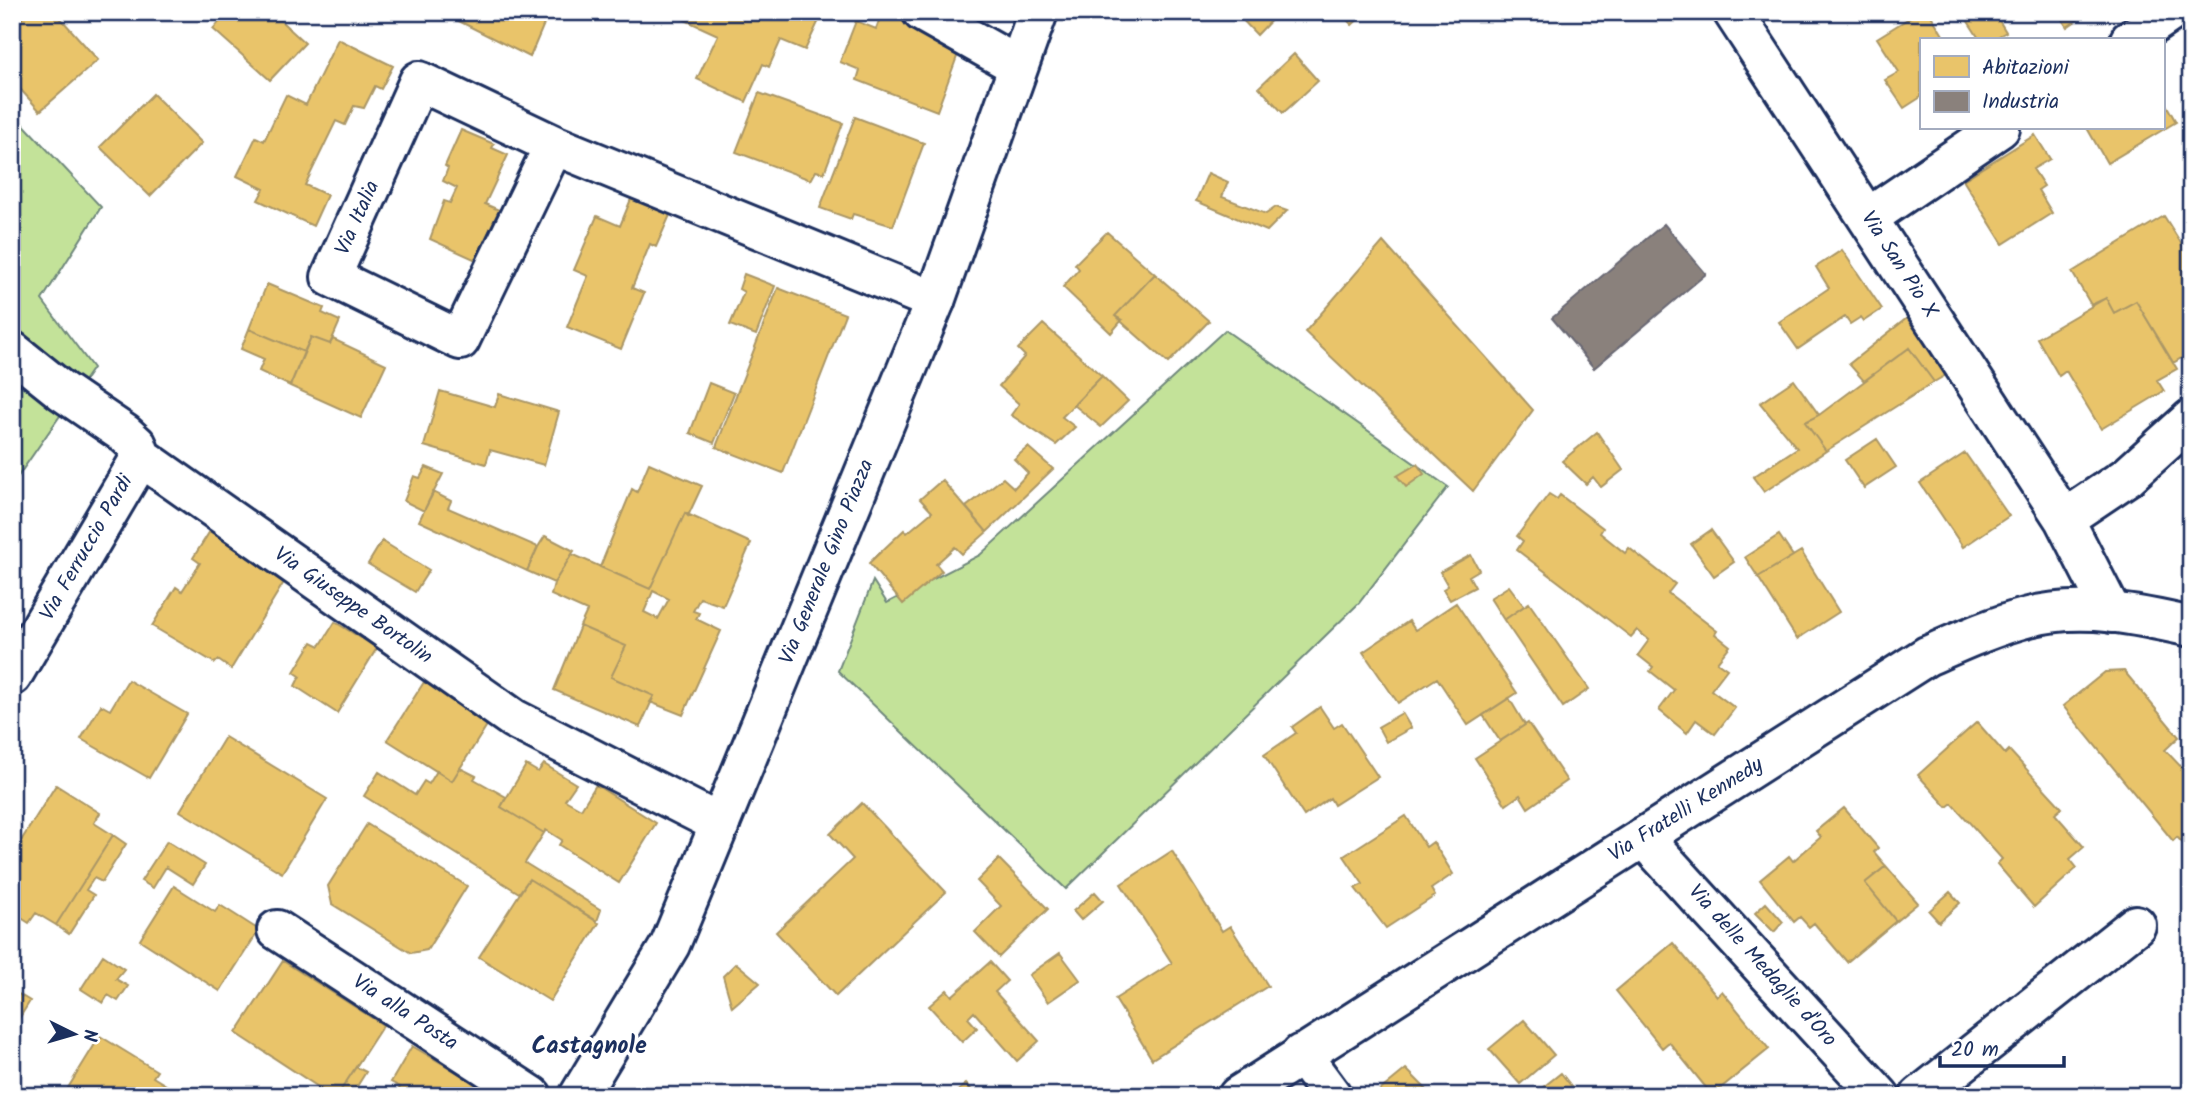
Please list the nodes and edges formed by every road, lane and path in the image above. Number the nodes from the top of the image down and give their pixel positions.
1 (922, 12) edge
2 (1038, 12) edge
3 (1733, 12) edge
4 (2171, 12) edge
5 (2133, 38) edge
6 (1018, 66) junction
7 (1997, 130) edge
8 (554, 145) junction
9 (1868, 217) junction
10 (935, 301) junction
11 (12, 351) edge
12 (2191, 419) edge
13 (141, 457) junction
14 (2064, 519) junction
15 (2112, 613) junction
16 (2178, 624) edge
17 (12, 676) edge
18 (720, 824) junction
19 (1643, 837) junction
20 (2136, 925) dead end
21 (277, 930) dead end
22 (1301, 1054) junction
23 (532, 1096) edge
24 (579, 1096) edge
25 (1238, 1096) edge
26 (1332, 1096) edge
27 (1880, 1096) edge
28 (1920, 1096) edge

1 - 6 street
2 - 6 street, Via Generale Gino Piazza
3 - 9 street, Via San Pio X
4 - 5 street
6 - 10 street, Via Generale Gino Piazza
7 - 9 street
8 - 8 street, Via Italia
8 - 10 street, Via Italia
9 - 14 street, Via San Pio X
10 - 18 street, Via Generale Gino Piazza
11 - 13 street, Via Giuseppe Bortolin
12 - 14 street
13 - 17 street, Via Ferruccio Pardi
13 - 18 street, Via Giuseppe Bortolin
14 - 15 street, Via San Pio X
15 - 16 street, Via Fratelli Kennedy
15 - 19 street, Via Fratelli Kennedy
18 - 24 street, Via Generale Gino Piazza
19 - 22 street, Via Fratelli Kennedy
19 - 27 street, Via delle Medaglie d'Oro
20 - 28 street
21 - 23 street, Via alla Posta
22 - 25 street, Via Fratelli Kennedy
22 - 26 street

